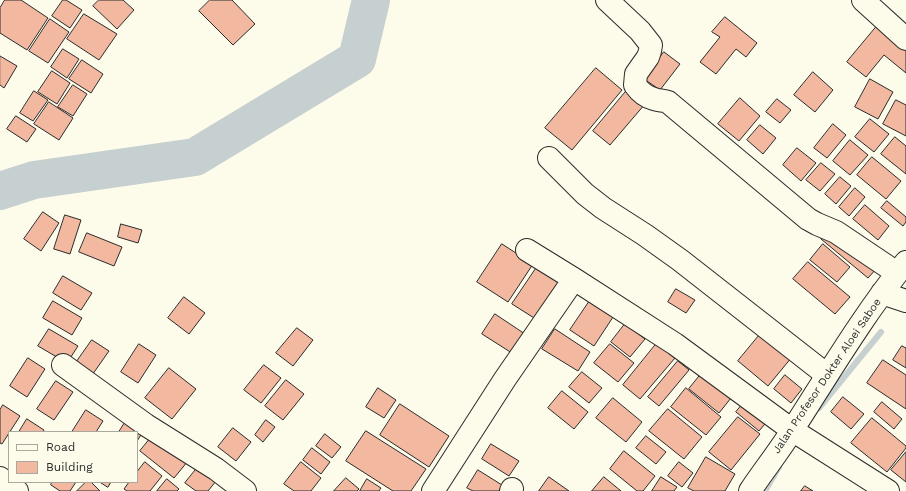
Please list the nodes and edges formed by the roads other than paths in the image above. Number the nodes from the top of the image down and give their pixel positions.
1 (607, 0) edge
2 (863, 0) edge
3 (906, 39) edge
4 (549, 158) dead end
5 (527, 250) dead end
6 (902, 267) edge
7 (574, 279) junction
8 (882, 293) junction
9 (906, 301) edge
10 (63, 365) dead end
11 (827, 375) junction
12 (792, 430) junction
13 (0, 478) edge
14 (18, 491) edge
15 (245, 491) edge
16 (433, 491) edge
17 (750, 491) edge
18 (888, 491) edge

1 - 6 street
2 - 3 street
4 - 11 street
5 - 7 street
6 - 8 street, Jalan Profesor Dokter Aloei Saboe
7 - 12 street
7 - 16 street
8 - 9 street
8 - 11 street, Jalan Profesor Dokter Aloei Saboe
10 - 15 street
11 - 12 street, Jalan Profesor Dokter Aloei Saboe
12 - 17 street, Jalan Profesor Dokter Aloei Saboe
12 - 18 street
13 - 14 street

